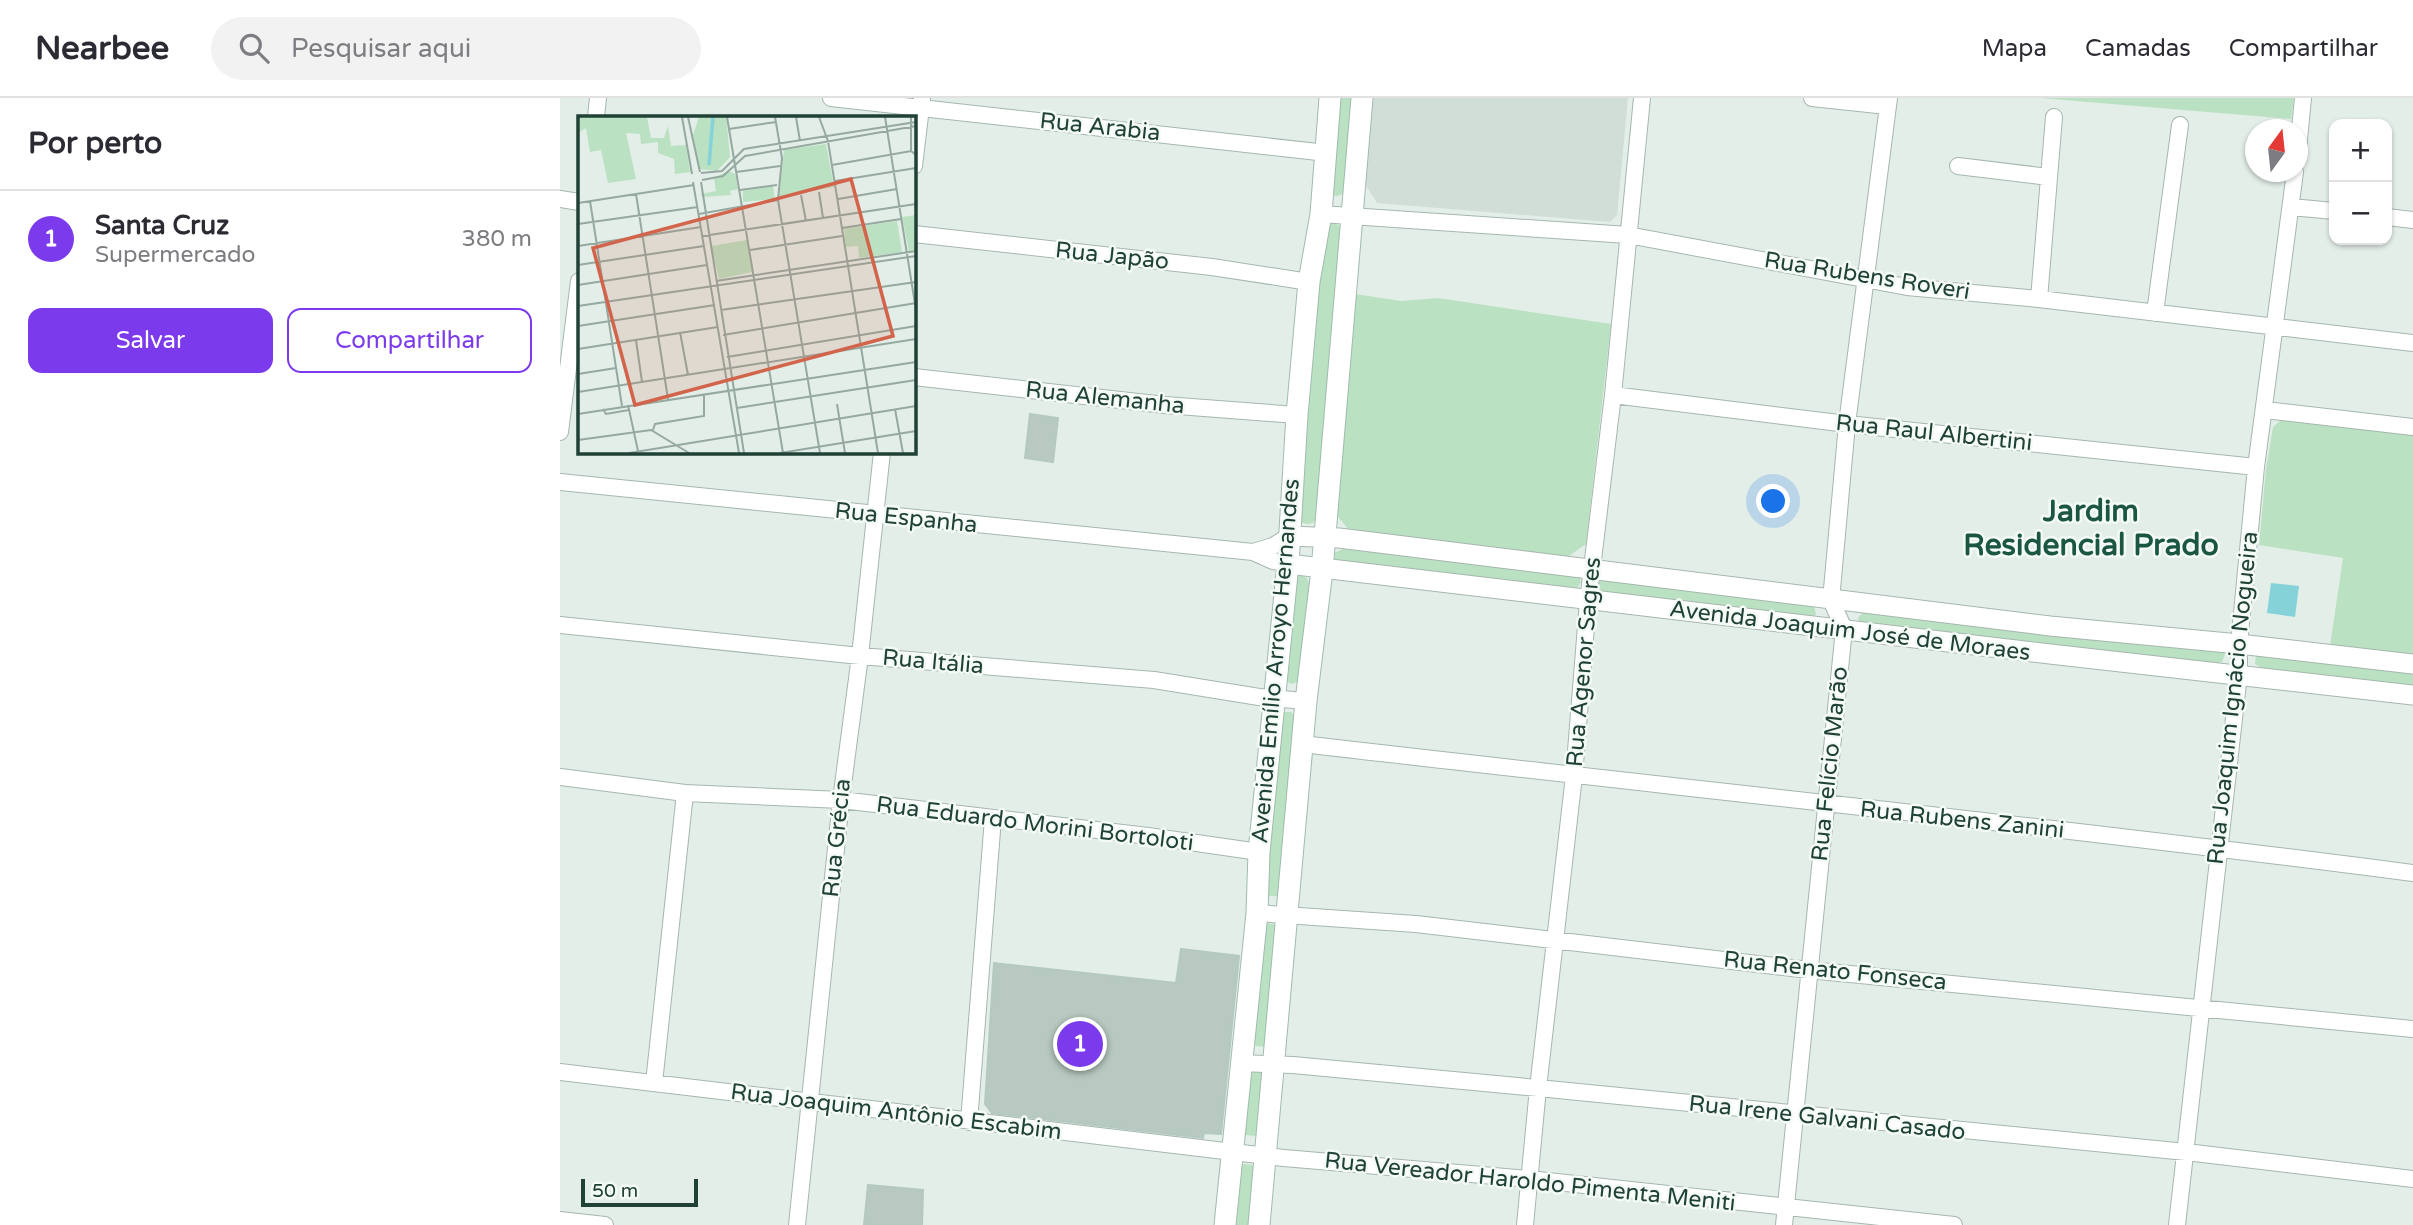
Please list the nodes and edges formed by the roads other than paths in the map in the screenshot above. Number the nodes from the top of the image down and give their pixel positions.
1 (598, 98) edge
2 (831, 98) edge
3 (1330, 98) edge
4 (1362, 98) edge
5 (1642, 98) edge
6 (1812, 98) edge
7 (2303, 98) edge
8 (1888, 102) edge
9 (922, 103) edge
10 (596, 116) edge
11 (2053, 117) dead end
12 (2301, 119) edge
13 (2180, 125) dead end
14 (1327, 153) junction
15 (915, 158) edge
16 (1958, 166) dead end
17 (2049, 177) junction
18 (2294, 182) edge
19 (560, 200) edge
20 (578, 202) edge
21 (2291, 207) junction
22 (2329, 211) edge
23 (1321, 214) junction
24 (1352, 218) junction
25 (2392, 218) edge
26 (2413, 220) edge
27 (915, 234) edge
28 (1628, 235) junction
29 (1867, 280) junction
30 (1309, 282) junction
31 (578, 289) edge
32 (2039, 299) junction
33 (2155, 313) junction
34 (2273, 327) junction
35 (571, 343) edge
36 (2413, 343) edge
37 (915, 377) edge
38 (1613, 396) junction
39 (2265, 410) junction
40 (1297, 415) junction
41 (1847, 424) junction
42 (2413, 427) edge
43 (560, 432) edge
44 (882, 453) edge
45 (2256, 467) junction
46 (560, 482) edge
47 (874, 515) junction
48 (1289, 536) junction
49 (1324, 537) junction
50 (1253, 552) junction
51 (1288, 564) junction
52 (1592, 569) junction
53 (1322, 570) junction
54 (1831, 600) junction
55 (1588, 601) junction
56 (560, 625) edge
57 (1844, 629) junction
58 (2239, 644) junction
59 (860, 656) junction
60 (2413, 664) edge
61 (2239, 674) junction
62 (2413, 695) edge
63 (1274, 698) junction
64 (1306, 701) junction
65 (1302, 744) junction
66 (1574, 776) junction
67 (560, 777) edge
68 (685, 793) junction
69 (841, 800) junction
70 (1826, 805) junction
71 (993, 818) junction
72 (2219, 848) junction
73 (1259, 852) junction
74 (2413, 873) edge
75 (1257, 913) junction
76 (1287, 917) junction
77 (1555, 940) junction
78 (1809, 970) junction
79 (2202, 1008) junction
80 (2413, 1028) edge
81 (1240, 1063) junction
82 (1275, 1066) junction
83 (560, 1072) edge
84 (653, 1083) junction
85 (1538, 1088) junction
86 (811, 1102) junction
87 (1796, 1115) junction
88 (969, 1122) junction
89 (1232, 1152) junction
90 (2186, 1153) junction
91 (1265, 1155) junction
92 (1529, 1179) junction
93 (2413, 1179) edge
94 (1786, 1208) junction
95 (560, 1220) edge
96 (605, 1225) edge
97 (797, 1225) edge
98 (1225, 1225) edge
99 (1259, 1225) edge
100 (1525, 1225) edge
101 (1784, 1225) edge
102 (1954, 1225) edge
103 (2177, 1225) edge

1 - 10 street
2 - 9 street, Rua Arabia
3 - 14 main road, Avenida Emílio Arroyo Hernandes
4 - 24 main road, Avenida Emílio Arroyo Hernandes
5 - 28 street, Rua Agenor Sagres
6 - 8 street
7 - 12 street
8 - 29 street, Rua Felício Marão
9 - 14 street, Rua Arabia
9 - 15 street
11 - 17 street
13 - 33 street
14 - 23 main road, Avenida Emílio Arroyo Hernandes
16 - 17 street
17 - 32 street
18 - 21 street, Rua Joaquim Ignácio Nogueira
19 - 20 street
21 - 22 street
21 - 34 street, Rua Joaquim Ignácio Nogueira
23 - 24 street, Rua Rubens Roveri
23 - 30 main road, Avenida Emílio Arroyo Hernandes
24 - 28 street, Rua Rubens Roveri
24 - 49 main road, Avenida Emílio Arroyo Hernandes
25 - 26 street
27 - 30 street, Rua Japão
28 - 29 street, Rua Rubens Roveri
28 - 38 street, Rua Agenor Sagres
29 - 32 street, Rua Rubens Roveri
29 - 41 street, Rua Felício Marão
30 - 40 main road, Avenida Emílio Arroyo Hernandes
31 - 35 street
32 - 33 street, Rua Rubens Roveri
33 - 34 street, Rua Rubens Roveri
34 - 36 street, Rua Rubens Roveri
34 - 39 street, Rua Joaquim Ignácio Nogueira
35 - 43 street
37 - 40 street, Rua Alemanha
38 - 41 street, Rua Raul Albertini
38 - 52 street, Rua Agenor Sagres
39 - 42 street
39 - 45 street, Rua Joaquim Ignácio Nogueira
40 - 48 main road, Avenida Emílio Arroyo Hernandes
41 - 45 street, Rua Raul Albertini
41 - 54 street, Rua Felício Marão
44 - 47 street, Rua Grécia
45 - 58 street, Rua Joaquim Ignácio Nogueira
46 - 47 street, Rua Espanha
47 - 50 street, Rua Espanha
47 - 59 street, Rua Grécia
48 - 49 street, Avenida Joaquim José de Moraes
48 - 50 street, Rua Espanha
48 - 51 main road, Avenida Emílio Arroyo Hernandes
49 - 52 street, Avenida Joaquim José de Moraes
49 - 53 main road, Avenida Emílio Arroyo Hernandes
50 - 51 street, Rua Espanha
51 - 53 street, Avenida Joaquim José de Moraes
51 - 63 main road, Avenida Emílio Arroyo Hernandes
52 - 54 street, Avenida Joaquim José de Moraes
52 - 55 street, Rua Agenor Sagres
53 - 55 street, Avenida Joaquim José de Moraes
53 - 64 main road, Avenida Emílio Arroyo Hernandes
54 - 57 street, Rua Felício Marão
54 - 58 street, Avenida Joaquim José de Moraes
55 - 57 street, Avenida Joaquim José de Moraes
55 - 66 street, Rua Agenor Sagres
56 - 59 street, Rua Itália
57 - 61 street, Avenida Joaquim José de Moraes
57 - 70 street, Rua Felício Marão
58 - 60 street, Avenida Joaquim José de Moraes
58 - 61 street, Rua Joaquim Ignácio Nogueira
59 - 63 street, Rua Itália
59 - 69 street, Rua Grécia
61 - 62 street, Avenida Joaquim José de Moraes
61 - 72 street, Rua Joaquim Ignácio Nogueira
63 - 64 street, Rua Itália
63 - 73 main road, Avenida Emílio Arroyo Hernandes
64 - 65 main road, Avenida Emílio Arroyo Hernandes
65 - 66 street, Rua Rubens Zanini
65 - 76 main road, Avenida Emílio Arroyo Hernandes
66 - 70 street, Rua Rubens Zanini
66 - 77 street, Rua Agenor Sagres
67 - 68 street, Rua Eduardo Morini Bortoloti
68 - 69 street, Rua Eduardo Morini Bortoloti
68 - 84 street
69 - 71 street, Rua Eduardo Morini Bortoloti
69 - 86 street, Rua Grécia
70 - 72 street, Rua Rubens Zanini
70 - 78 street, Rua Felício Marão
71 - 73 street, Rua Eduardo Morini Bortoloti
71 - 88 street
72 - 74 street, Rua Rubens Zanini
72 - 79 street, Rua Joaquim Ignácio Nogueira
73 - 75 main road, Avenida Emílio Arroyo Hernandes
75 - 76 street, Rua Renato Fonseca
75 - 81 main road, Avenida Emílio Arroyo Hernandes
76 - 77 street, Rua Renato Fonseca
76 - 82 main road, Avenida Emílio Arroyo Hernandes
77 - 78 street, Rua Renato Fonseca
77 - 85 street, Rua Agenor Sagres
78 - 79 street, Rua Renato Fonseca
78 - 87 street, Rua Felício Marão
79 - 80 street, Rua Renato Fonseca
79 - 90 street, Rua Joaquim Ignácio Nogueira
81 - 82 street, Rua Irene Galvani Casado
81 - 89 main road, Avenida Emílio Arroyo Hernandes
82 - 85 street, Rua Irene Galvani Casado
82 - 91 main road, Avenida Emílio Arroyo Hernandes
83 - 84 street, Rua Joaquim Antônio Escabim
84 - 86 street, Rua Joaquim Antônio Escabim
85 - 87 street, Rua Irene Galvani Casado
85 - 92 street, Rua Agenor Sagres
86 - 88 street, Rua Joaquim Antônio Escabim
86 - 97 street, Rua Grécia
87 - 90 street, Rua Irene Galvani Casado
87 - 94 street, Rua Felício Marão
88 - 89 street, Rua Joaquim Antônio Escabim
89 - 91 street, Rua Vereador Haroldo Pimenta Meniti
89 - 98 main road, Avenida Emílio Arroyo Hernandes
90 - 93 street, Rua Irene Galvani Casado
90 - 103 street, Rua Joaquim Ignácio Nogueira
91 - 92 street, Rua Vereador Haroldo Pimenta Meniti
91 - 99 main road, Avenida Emílio Arroyo Hernandes
92 - 94 street, Rua Vereador Haroldo Pimenta Meniti
92 - 100 street, Rua Agenor Sagres
94 - 101 street, Rua Felício Marão
94 - 102 street, Rua Vereador Haroldo Pimenta Meniti
95 - 96 street

